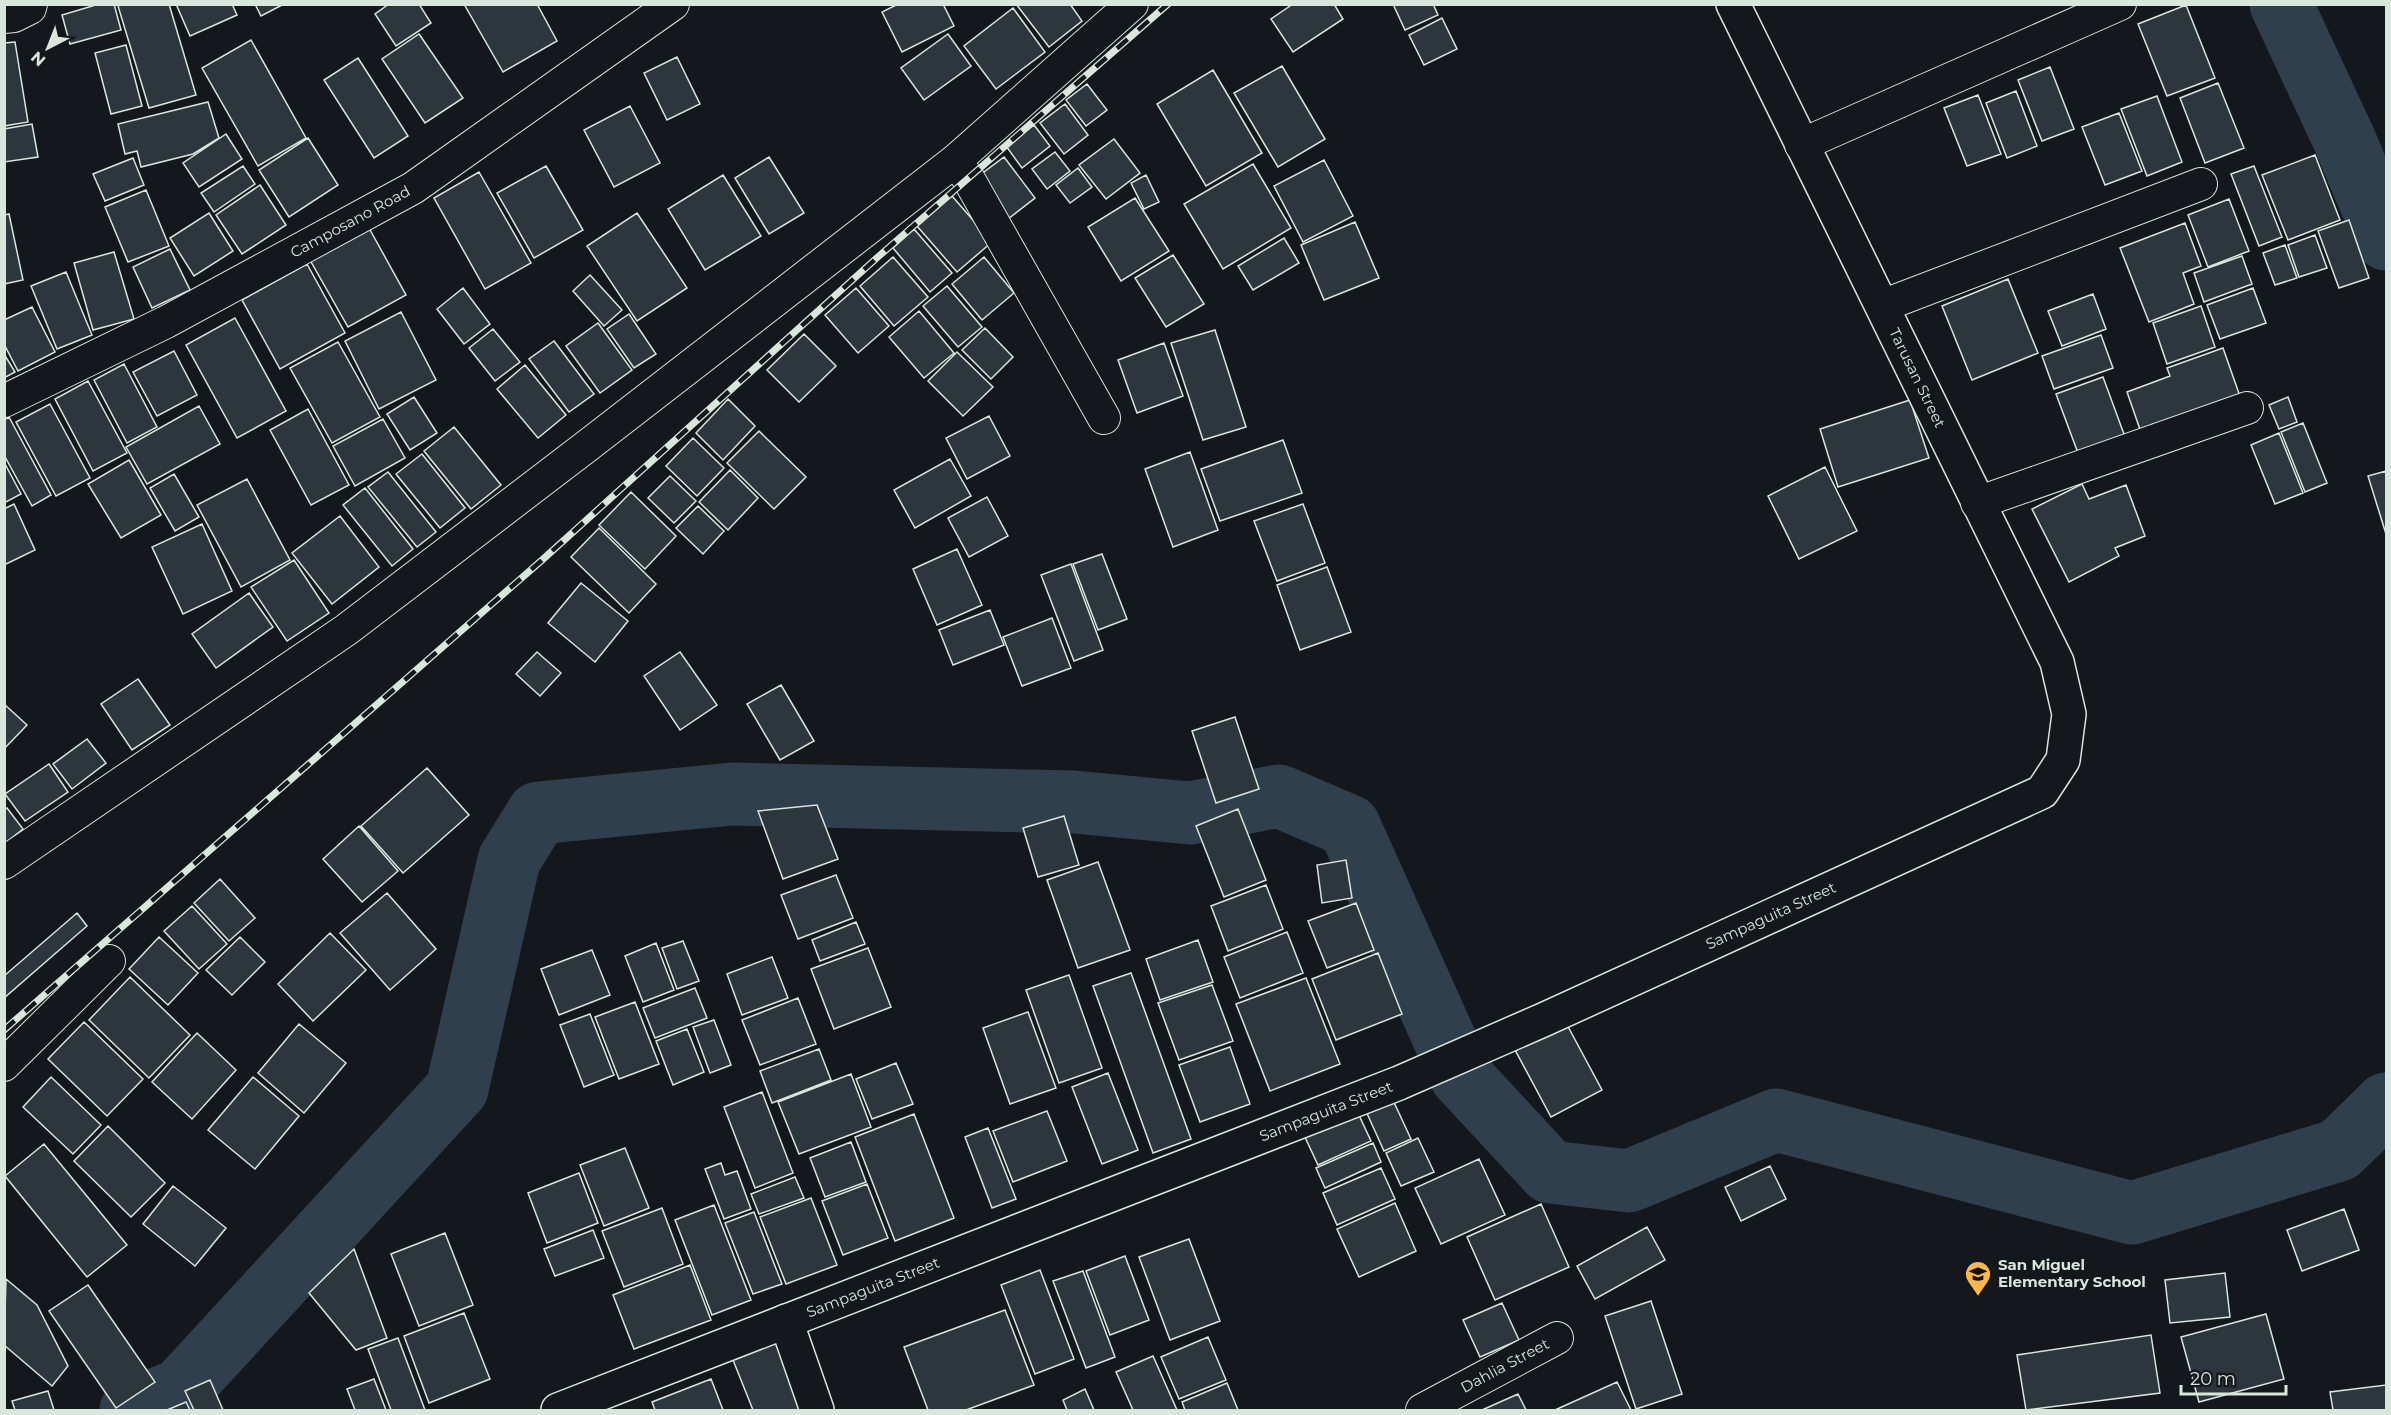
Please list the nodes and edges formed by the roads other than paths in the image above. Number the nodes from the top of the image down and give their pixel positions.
1 (31, 4) edge
2 (673, 4) edge
3 (1132, 4) edge
4 (1733, 4) edge
5 (2120, 4) edge
6 (4, 17) edge
7 (1801, 145) junction
8 (955, 161) junction
9 (2201, 184) dead end
10 (1882, 306) junction
11 (4, 400) edge
12 (2247, 408) dead end
13 (1104, 418) dead end
14 (1977, 503) junction
15 (2063, 760) joint
16 (4, 863) edge
17 (109, 961) dead end
18 (4, 1065) edge
19 (786, 1321) junction
20 (1557, 1338) dead end
21 (558, 1410) edge
22 (817, 1410) edge
23 (1422, 1410) edge

1 - 6 street
2 - 11 street, Camposano Road
3 - 8 street
4 - 7 street, Tarusan Street
5 - 7 street
7 - 10 street, Tarusan Street
8 - 13 street
8 - 16 street
9 - 10 street
10 - 14 street, Tarusan Street
12 - 14 street
14 - 15 street, Tarusan Street
15 - 19 street, Sampaguita Street
17 - 18 street
19 - 21 street, Sampaguita Street
19 - 22 street
20 - 23 street, Dahlia Street

